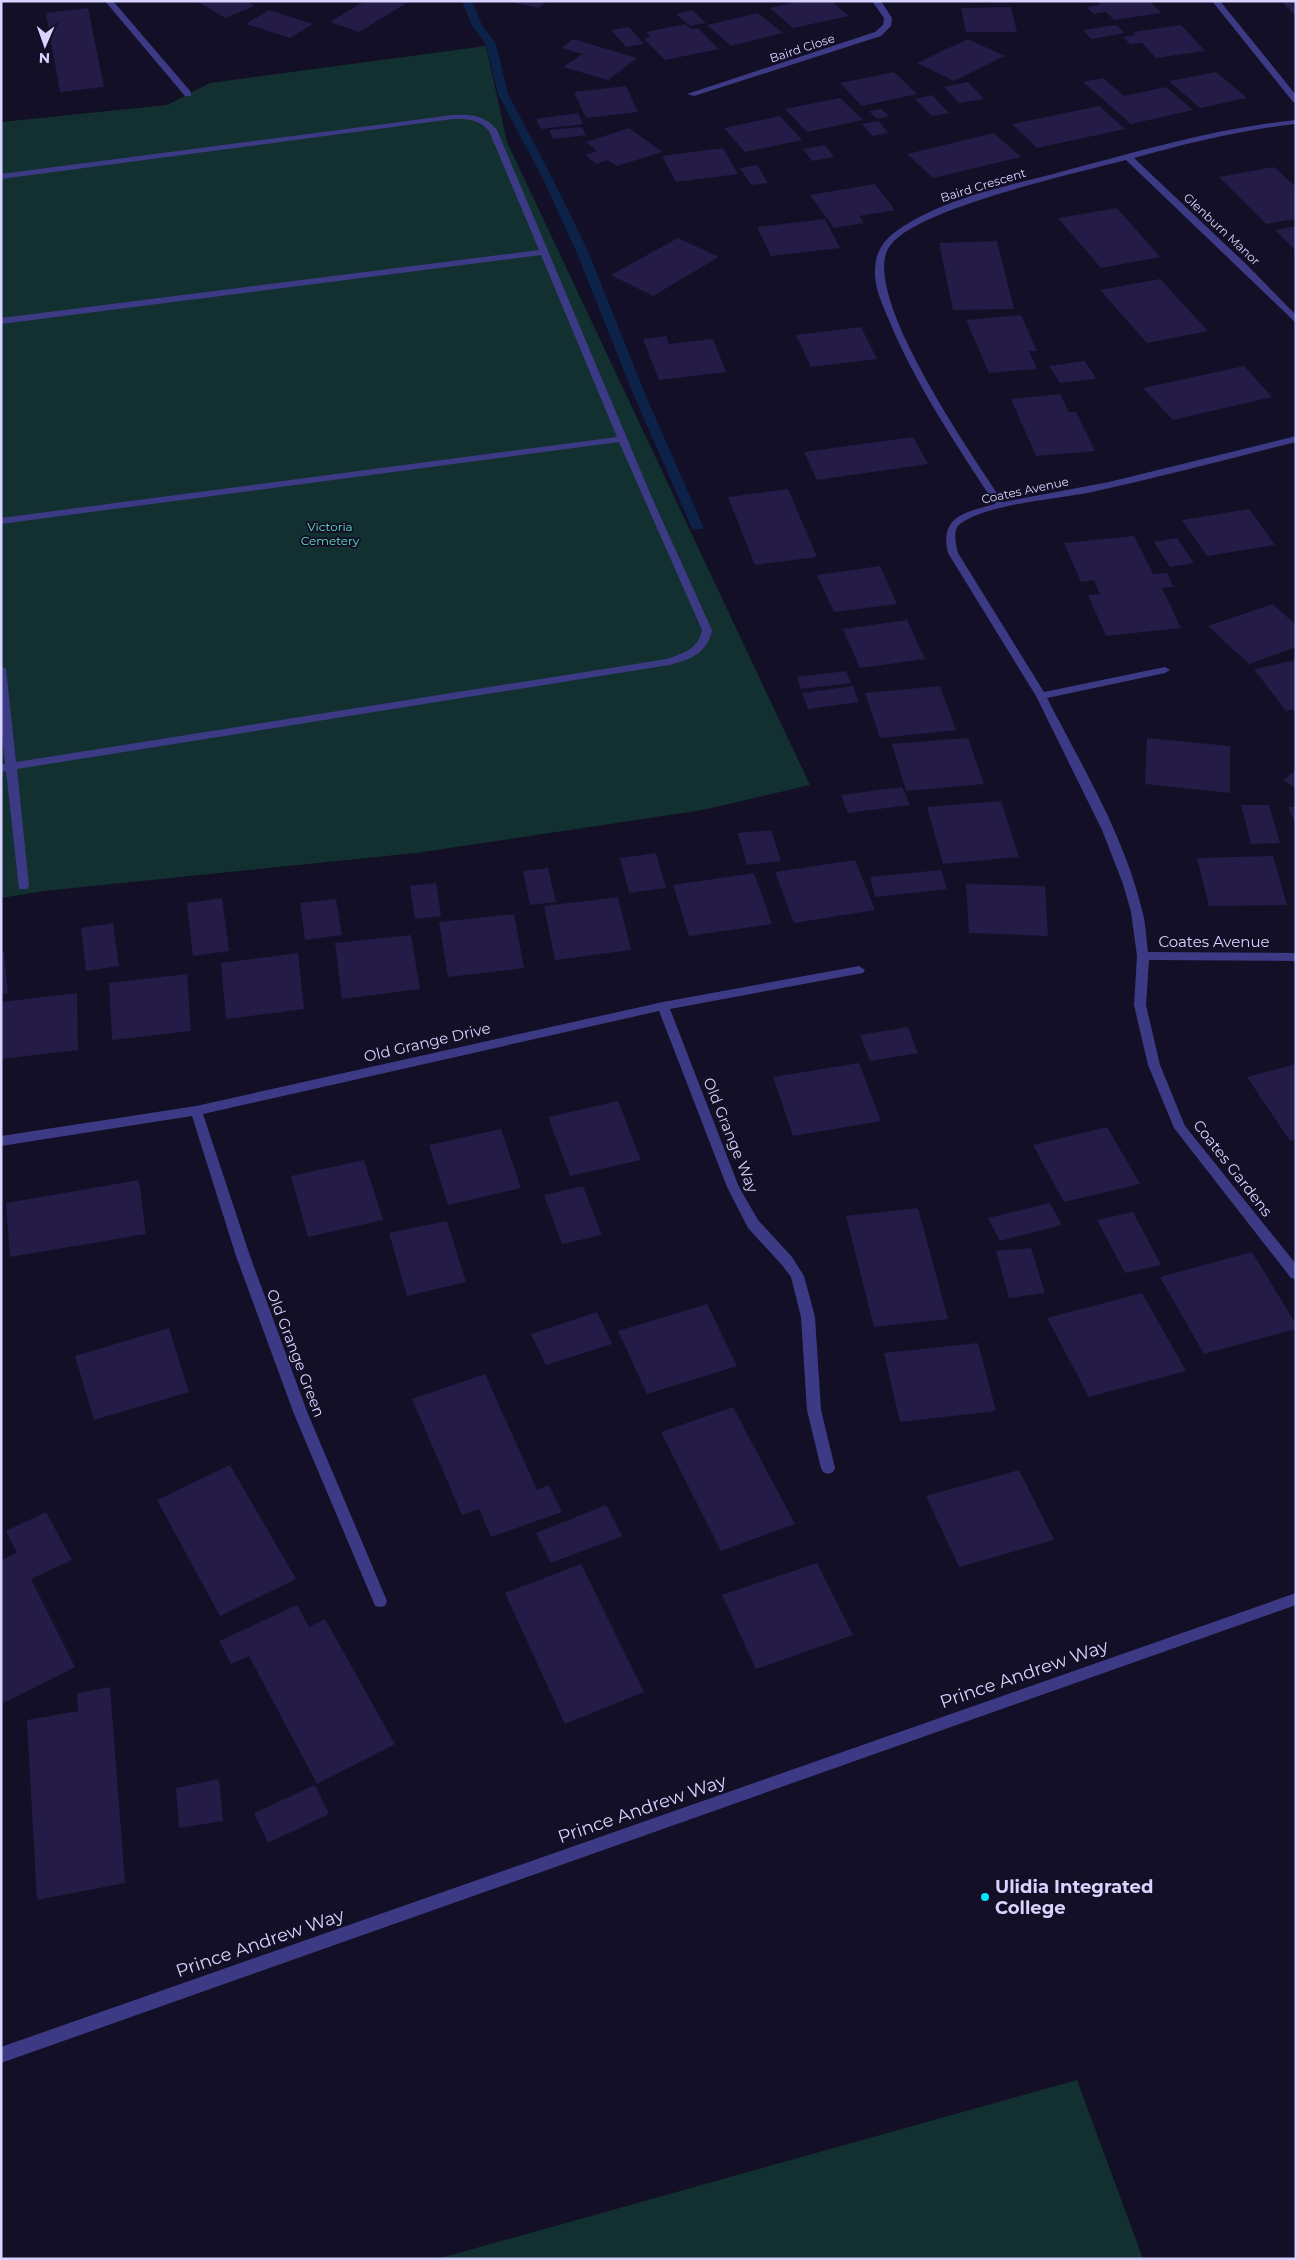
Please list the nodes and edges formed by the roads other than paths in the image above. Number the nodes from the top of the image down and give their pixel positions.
1 (109, 1) edge
2 (876, 1) edge
3 (1216, 1) edge
4 (188, 94) dead end
5 (691, 94) dead end
6 (1296, 100) edge
7 (1296, 122) edge
8 (1129, 158) junction
9 (1, 177) edge
10 (543, 252) junction
11 (1296, 320) edge
12 (1, 321) edge
13 (622, 439) junction
14 (1296, 439) edge
15 (1001, 506) junction
16 (1, 521) edge
17 (1, 669) edge
18 (1165, 670) dead end
19 (1040, 696) junction
20 (6, 768) edge
21 (23, 886) dead end
22 (1143, 956) junction
23 (1296, 956) edge
24 (859, 970) dead end
25 (663, 1006) junction
26 (196, 1111) junction
27 (1, 1141) edge
28 (1296, 1274) edge
29 (828, 1468) dead end
30 (1296, 1600) edge
31 (380, 1601) dead end
32 (1, 2055) edge

1 - 4 street
2 - 5 street, Baird Close
3 - 6 street
7 - 8 street, Baird Crescent
8 - 11 street, Glenburn Manor
8 - 15 street, Baird Crescent
9 - 10 street
10 - 12 street
10 - 13 street
13 - 16 street
13 - 20 street
14 - 15 street, Coates Avenue
15 - 19 street, Coates Avenue
17 - 20 street
18 - 19 street
19 - 22 street, Coates Avenue
20 - 21 street
22 - 23 street, Coates Avenue
22 - 28 street, Coates Gardens
24 - 25 street, Old Grange Drive
25 - 26 street, Old Grange Drive
25 - 29 street, Old Grange Way
26 - 27 street, Old Grange Drive
26 - 31 street, Old Grange Green
30 - 32 street, Prince Andrew Way

